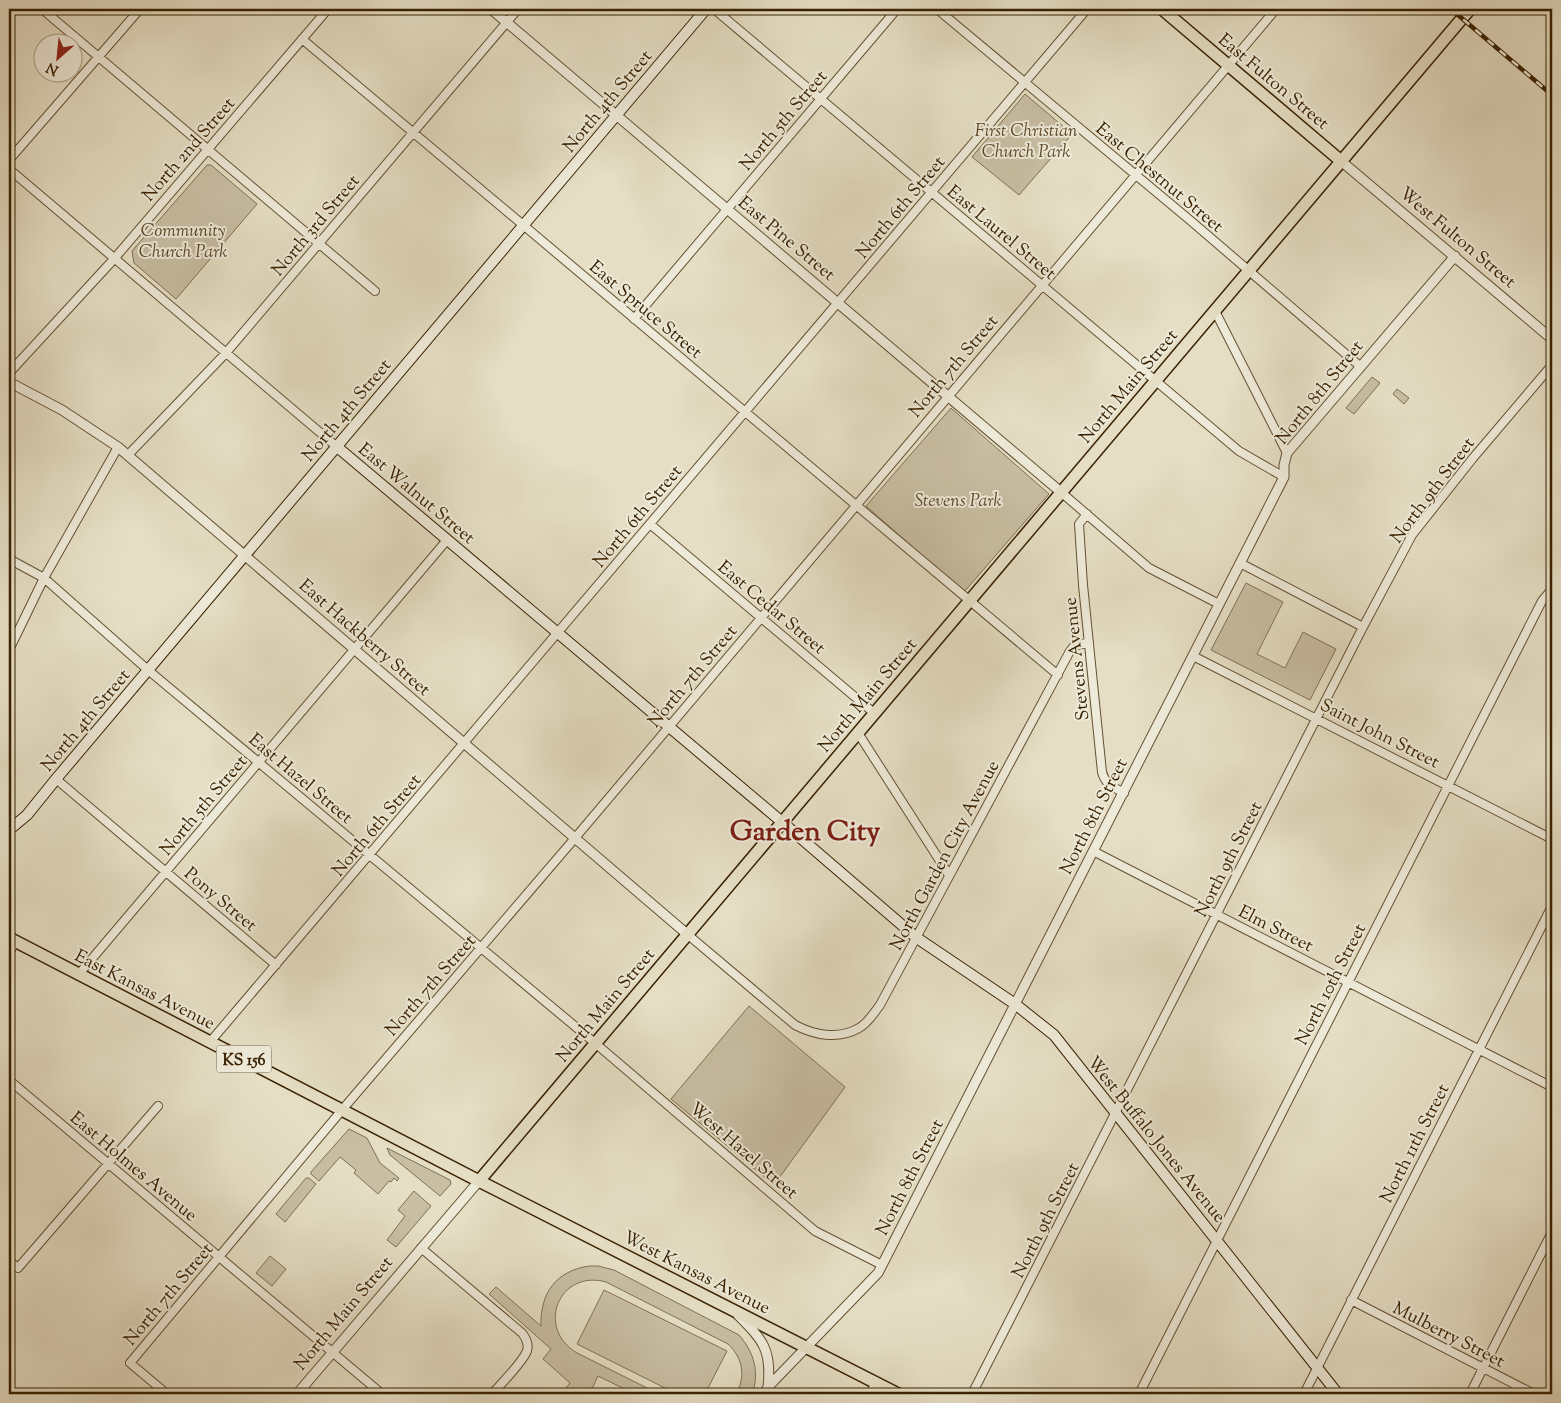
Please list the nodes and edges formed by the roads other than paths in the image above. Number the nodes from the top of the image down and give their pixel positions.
1 (42, 9) edge
2 (140, 9) edge
3 (328, 9) edge
4 (491, 9) edge
5 (518, 9) edge
6 (706, 9) edge
7 (714, 9) edge
8 (897, 9) edge
9 (937, 9) edge
10 (1087, 9) edge
11 (1162, 9) edge
12 (1276, 9) edge
13 (1470, 9) edge
14 (506, 22) junction
15 (302, 39) junction
16 (98, 56) junction
17 (1228, 65) junction
18 (1024, 83) junction
19 (821, 99) junction
20 (616, 116) junction
21 (413, 132) junction
22 (208, 149) junction
23 (9, 160) edge
24 (1341, 161) junction
25 (9, 169) edge
26 (1135, 175) junction
27 (932, 192) junction
28 (727, 210) junction
29 (522, 225) junction
30 (319, 243) junction
31 (1455, 256) junction
32 (114, 259) junction
33 (1248, 271) junction
34 (1042, 285) junction
35 (375, 291) dead end
36 (838, 303) junction
37 (1215, 311) junction
38 (634, 319) junction
39 (1552, 340) edge
40 (225, 354) junction
41 (1552, 365) edge
42 (1361, 366) junction
43 (9, 373) edge
44 (1156, 381) junction
45 (9, 382) edge
46 (948, 396) junction
47 (745, 412) junction
48 (336, 446) junction
49 (118, 447) junction
50 (1287, 453) junction
51 (128, 455) junction
52 (1284, 477) junction
53 (1062, 493) junction
54 (855, 505) junction
55 (1087, 514) junction
56 (650, 524) junction
57 (447, 540) junction
58 (245, 555) junction
59 (9, 559) edge
60 (1240, 563) junction
61 (44, 578) junction
62 (1552, 589) edge
63 (970, 602) junction
64 (1219, 604) junction
65 (761, 618) junction
66 (1362, 626) junction
67 (557, 633) junction
68 (1090, 642) junction
69 (354, 649) junction
70 (9, 650) edge
71 (1193, 656) junction
72 (148, 670) junction
73 (1058, 675) junction
74 (874, 713) junction
75 (1317, 718) junction
76 (669, 727) junction
77 (858, 733) junction
78 (465, 743) junction
79 (259, 763) junction
80 (56, 779) junction
81 (1448, 785) junction
82 (1124, 793) junction
83 (782, 822) junction
84 (9, 830) edge
85 (575, 838) junction
86 (1552, 838) edge
87 (1093, 852) junction
88 (370, 855) junction
89 (166, 872) junction
90 (949, 875) junction
91 (1552, 906) edge
92 (1217, 915) junction
93 (687, 934) junction
94 (917, 938) junction
95 (12, 940) edge
96 (481, 948) junction
97 (9, 954) edge
98 (276, 965) junction
99 (79, 974) junction
100 (1348, 982) junction
101 (1014, 1004) junction
102 (210, 1042) junction
103 (595, 1043) junction
104 (1479, 1049) junction
105 (9, 1080) edge
106 (1552, 1087) edge
107 (158, 1106) dead end
108 (342, 1110) junction
109 (1116, 1113) junction
110 (108, 1164) junction
111 (479, 1181) junction
112 (1552, 1232) edge
113 (1217, 1240) junction
114 (422, 1248) junction
115 (219, 1257) junction
116 (9, 1261) edge
117 (882, 1265) junction
118 (1351, 1300) junction
119 (733, 1310) junction
120 (805, 1347) junction
121 (332, 1353) junction
122 (1317, 1368) junction
123 (1483, 1368) junction
124 (876, 1383) junction
125 (766, 1390) edge
126 (167, 1394) edge
127 (297, 1394) edge
128 (382, 1394) edge
129 (492, 1394) edge
130 (870, 1394) edge
131 (898, 1394) edge
132 (972, 1394) edge
133 (1139, 1394) edge
134 (1304, 1394) edge
135 (1338, 1394) edge
136 (1470, 1394) edge
137 (1534, 1394) edge

1 - 16 street
2 - 16 street
3 - 15 street, North 2nd Street
4 - 14 street, East Pine Street
5 - 14 street, North 3rd Street
6 - 20 main road, North 4th Street
7 - 19 street, East Laurel Street
8 - 19 street, North 5th Street
9 - 18 street, East Chestnut Street
10 - 18 street, North 6th Street
11 - 17 main road, East Fulton Street
12 - 17 street, North 7th Street
13 - 24 main road, North Main Street
14 - 20 street, East Pine Street
14 - 21 street, North 3rd Street
15 - 21 street, East Spruce Street
15 - 22 street, North 2nd Street
16 - 22 street
16 - 23 street
17 - 24 main road, East Fulton Street
17 - 26 street, North 7th Street
18 - 26 street, East Chestnut Street
18 - 27 street, North 6th Street
19 - 27 street, East Laurel Street
19 - 28 street, North 5th Street
20 - 28 street, East Pine Street
20 - 29 main road, North 4th Street
21 - 29 street, East Spruce Street
21 - 30 street, North 3rd Street
22 - 30 street
22 - 32 street, North 2nd Street
24 - 31 street, West Fulton Street
24 - 33 main road, North Main Street
25 - 32 street, East Walnut Street
26 - 33 street, East Chestnut Street
26 - 34 street, North 7th Street
27 - 34 street, East Laurel Street
27 - 36 street, North 6th Street
28 - 36 street, East Pine Street
28 - 38 street, North 5th Street
29 - 38 street, East Spruce Street
29 - 48 main road, North 4th Street
30 - 35 street
30 - 40 street, North 3rd Street
31 - 39 street, West Fulton Street
31 - 42 street, North 8th Street
32 - 40 street, East Walnut Street
32 - 43 street, North 2nd Street
33 - 37 main road, North Main Street
33 - 42 street, East Chestnut Street
34 - 44 street, East Laurel Street
34 - 46 street, North 7th Street
36 - 46 street, East Pine Street
36 - 47 street, North 6th Street
37 - 44 main road, North Main Street
37 - 50 street
38 - 47 street, East Spruce Street
40 - 48 street, East Walnut Street
40 - 51 street, North 3rd Street
41 - 66 street, North 9th Street
42 - 50 street, North 8th Street
44 - 52 street, East Laurel Street
44 - 53 main road, North Main Street
45 - 49 street, East Hackberry Street
46 - 53 street, East Pine Street
46 - 54 street, North 7th Street
47 - 54 street, East Spruce Street
47 - 56 street, North 6th Street
48 - 57 main road, East Walnut Street
48 - 58 main road, North 4th Street
49 - 51 street, East Hackberry Street
49 - 61 street
50 - 52 street, North 8th Street
51 - 58 street, East Hackberry Street
52 - 60 street, North 8th Street
53 - 55 street
53 - 63 main road, North Main Street
54 - 63 street, East Spruce Street
54 - 65 street, North 7th Street
55 - 64 street
55 - 68 street, Stevens Avenue
56 - 65 street, East Cedar Street
56 - 67 street, North 6th Street
57 - 67 main road, East Walnut Street
57 - 69 street, North 5th Street
58 - 69 street, East Hackberry Street
58 - 72 main road, North 4th Street
59 - 61 street, East Hazel Street
60 - 64 street, North 8th Street
60 - 66 street
61 - 70 street
61 - 72 street, East Hazel Street
62 - 81 street, North 10th Street
63 - 73 street, East Spruce Street
63 - 74 main road, North Main Street
64 - 71 street, North 8th Street
65 - 74 street, East Cedar Street
65 - 76 street, North 7th Street
66 - 75 street, North 9th Street
67 - 76 main road, East Walnut Street
67 - 78 street, North 6th Street
68 - 73 street, North Garden City Avenue
68 - 82 street, Stevens Avenue
69 - 78 street, East Hackberry Street
69 - 79 street, North 5th Street
71 - 75 street, Saint John Street
71 - 82 street, North 8th Street
72 - 79 street, East Hazel Street
72 - 80 main road, North 4th Street
73 - 90 street, North Garden City Avenue
74 - 77 main road, North Main Street
75 - 81 street, Saint John Street
75 - 92 street, North 9th Street
76 - 83 main road, East Walnut Street
76 - 85 street, North 7th Street
77 - 83 main road, North Main Street
77 - 90 street
78 - 85 street, East Hackberry Street
78 - 88 street, North 6th Street
79 - 88 street, East Hazel Street
79 - 89 street, North 5th Street
80 - 84 main road, North 4th Street
80 - 89 street, Pony Street
81 - 86 street, Saint John Street
81 - 100 street, North 10th Street
82 - 87 street, North 8th Street
83 - 93 main road, North Main Street
83 - 94 main road, East Walnut Street
85 - 93 street, East Hackberry Street
85 - 96 street, North 7th Street
87 - 92 street, Elm Street
87 - 101 street, North 8th Street
88 - 96 street, East Hazel Street
88 - 98 street, North 6th Street
89 - 98 street, Pony Street
89 - 99 street, North 5th Street
90 - 94 street, North Garden City Avenue
91 - 104 street, North 11th Street
92 - 100 street, Elm Street
92 - 109 street, North 9th Street
93 - 94 street, North Garden City Avenue
93 - 103 main road, North Main Street
94 - 101 main road, West Buffalo Jones Avenue
95 - 97 street
95 - 99 main road, East Kansas Avenue / KS 156
96 - 103 street, East Hazel Street
96 - 108 street, North 7th Street
98 - 102 street, North 6th Street
99 - 102 main road, East Kansas Avenue / KS 156
100 - 104 street, Elm Street
100 - 113 street, North 10th Street
101 - 109 main road, West Buffalo Jones Avenue
101 - 117 street, North 8th Street
102 - 108 main road, East Kansas Avenue / KS 156
103 - 111 main road, North Main Street
103 - 117 street, West Hazel Street
104 - 106 street, Elm Street
104 - 118 street, North 11th Street
105 - 110 street, East Holmes Avenue
107 - 110 street
108 - 111 main road, East Kansas Avenue / KS 156
108 - 115 street, North 7th Street
109 - 113 main road, West Buffalo Jones Avenue
109 - 132 street, North 9th Street
110 - 115 street, East Holmes Avenue
110 - 116 street
111 - 114 street, North Main Street
111 - 119 main road, West Kansas Avenue
112 - 123 street
113 - 122 main road, West Buffalo Jones Avenue
113 - 133 street, North 10th Street
114 - 121 street, North Main Street
114 - 129 street
115 - 121 street, East Holmes Avenue
115 - 126 street, North 7th Street
117 - 120 street, North 8th Street
118 - 122 street, North 11th Street
118 - 123 street, Mulberry Street
119 - 120 main road, West Kansas Avenue
119 - 125 street
120 - 124 main road, West Kansas Avenue
120 - 125 street, North 8th Street
121 - 127 street, North Main Street
121 - 128 street, East Holmes Avenue
122 - 134 street, North 11th Street
122 - 135 main road, West Buffalo Jones Avenue
123 - 136 street
123 - 137 street, Mulberry Street
124 - 130 street
124 - 131 main road, West Kansas Avenue

